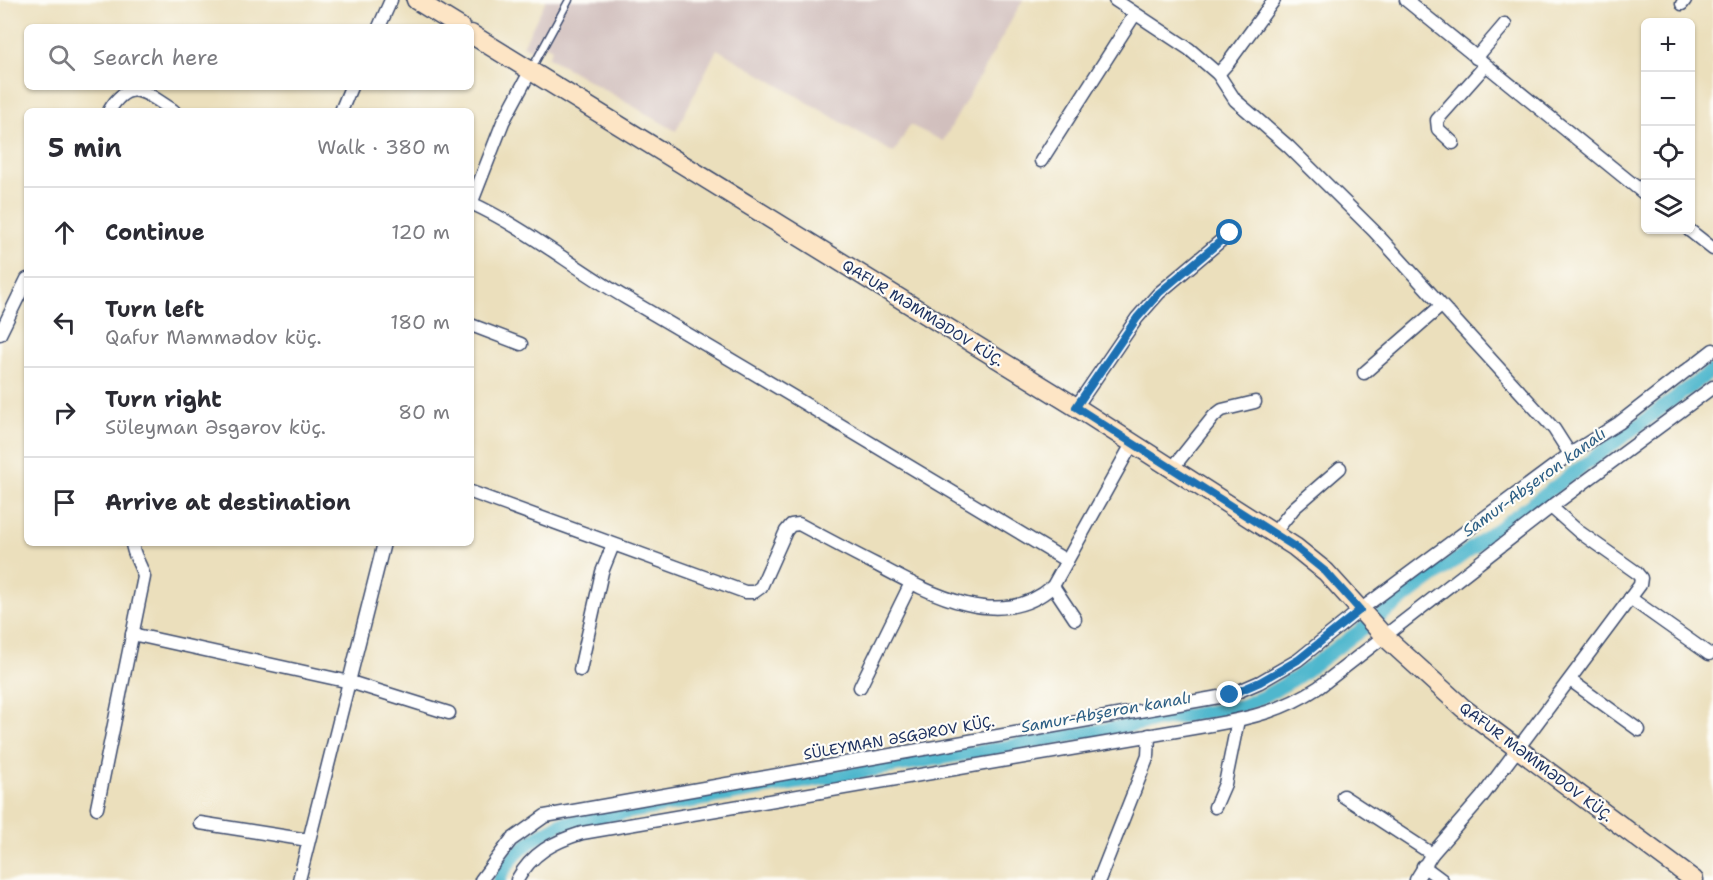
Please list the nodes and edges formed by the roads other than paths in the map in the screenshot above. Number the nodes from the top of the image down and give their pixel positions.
1 (391, 0) edge
2 (416, 0) edge
3 (569, 0) edge
4 (1115, 0) edge
5 (1274, 0) edge
6 (1406, 0) edge
7 (1135, 14) junction
8 (380, 24) edge
9 (455, 24) edge
10 (1505, 24) dead end
11 (474, 36) edge
12 (1481, 62) junction
13 (531, 70) junction
14 (1218, 74) junction
15 (128, 90) edge
16 (135, 90) edge
17 (350, 90) edge
18 (111, 108) edge
19 (169, 108) edge
20 (342, 108) edge
21 (1453, 143) dead end
22 (1041, 160) dead end
23 (1641, 191) edge
24 (474, 196) edge
25 (474, 205) edge
26 (1230, 233) dead end
27 (1694, 234) edge
28 (1713, 249) edge
29 (24, 285) edge
30 (1441, 306) junction
31 (474, 326) edge
32 (0, 334) edge
33 (521, 344) dead end
34 (1713, 350) edge
35 (1364, 373) dead end
36 (1713, 387) edge
37 (1255, 402) dead end
38 (1076, 407) junction
39 (1132, 444) junction
40 (1570, 454) junction
41 (1340, 468) dead end
42 (1171, 470) junction
43 (474, 493) edge
44 (1551, 507) junction
45 (1274, 533) junction
46 (613, 545) junction
47 (132, 546) edge
48 (383, 546) edge
49 (1067, 561) junction
50 (911, 583) junction
51 (1053, 586) junction
52 (1630, 598) junction
53 (1360, 610) junction
54 (1075, 619) dead end
55 (132, 634) junction
56 (1384, 636) junction
57 (1709, 654) dead end
58 (580, 670) dead end
59 (1570, 680) junction
60 (350, 682) junction
61 (860, 687) dead end
62 (448, 713) dead end
63 (1238, 720) junction
64 (1639, 730) dead end
65 (1149, 735) junction
66 (1517, 749) junction
67 (1342, 796) dead end
68 (97, 807) dead end
69 (1215, 807) dead end
70 (200, 823) dead end
71 (308, 840) junction
72 (1432, 854) junction
73 (1423, 866) junction
74 (299, 880) edge
75 (481, 880) edge
76 (517, 880) edge
77 (1099, 880) edge
78 (1416, 880) edge
79 (1442, 880) edge
80 (1694, 880) edge

1 - 8 street
2 - 9 street
3 - 13 lane
4 - 7 street
5 - 14 street
6 - 12 street
7 - 14 street
7 - 22 street
10 - 12 street
11 - 13 street, QAFUR MƏMMƏDOV KÜÇ.
12 - 21 street
12 - 23 street
13 - 24 street
13 - 38 street, QAFUR MƏMMƏDOV KÜÇ.
14 - 30 street
15 - 18 street
16 - 19 street
17 - 20 street
25 - 49 street
26 - 38 street
27 - 28 street
29 - 32 street
30 - 35 street
30 - 40 street
31 - 33 street
34 - 40 street, SÜLEYMAN ƏSGƏROV KÜÇ.
36 - 44 street
37 - 42 street
38 - 39 street, QAFUR MƏMMƏDOV KÜÇ.
39 - 42 street, QAFUR MƏMMƏDOV KÜÇ.
39 - 49 street
40 - 53 street, SÜLEYMAN ƏSGƏROV KÜÇ.
41 - 45 street
42 - 45 street, QAFUR MƏMMƏDOV KÜÇ.
43 - 46 street
44 - 52 street
44 - 56 street
45 - 53 street, QAFUR MƏMMƏDOV KÜÇ.
46 - 50 street
46 - 58 street
47 - 55 street
48 - 60 street
49 - 51 street
50 - 51 street
50 - 61 street
51 - 54 street
52 - 57 street
52 - 59 street
53 - 56 street, QAFUR MƏMMƏDOV KÜÇ.
53 - 75 street, SÜLEYMAN ƏSGƏROV KÜÇ.
55 - 60 street
55 - 68 street
56 - 63 street
56 - 66 street, QAFUR MƏMMƏDOV KÜÇ.
59 - 64 street
59 - 66 street
60 - 62 street
60 - 71 street
63 - 65 street
63 - 69 street
65 - 76 street
65 - 77 street
66 - 72 street
66 - 80 street, QAFUR MƏMMƏDOV KÜÇ.
67 - 72 street
70 - 71 street
71 - 74 street
72 - 73 street
73 - 78 street
73 - 79 street

